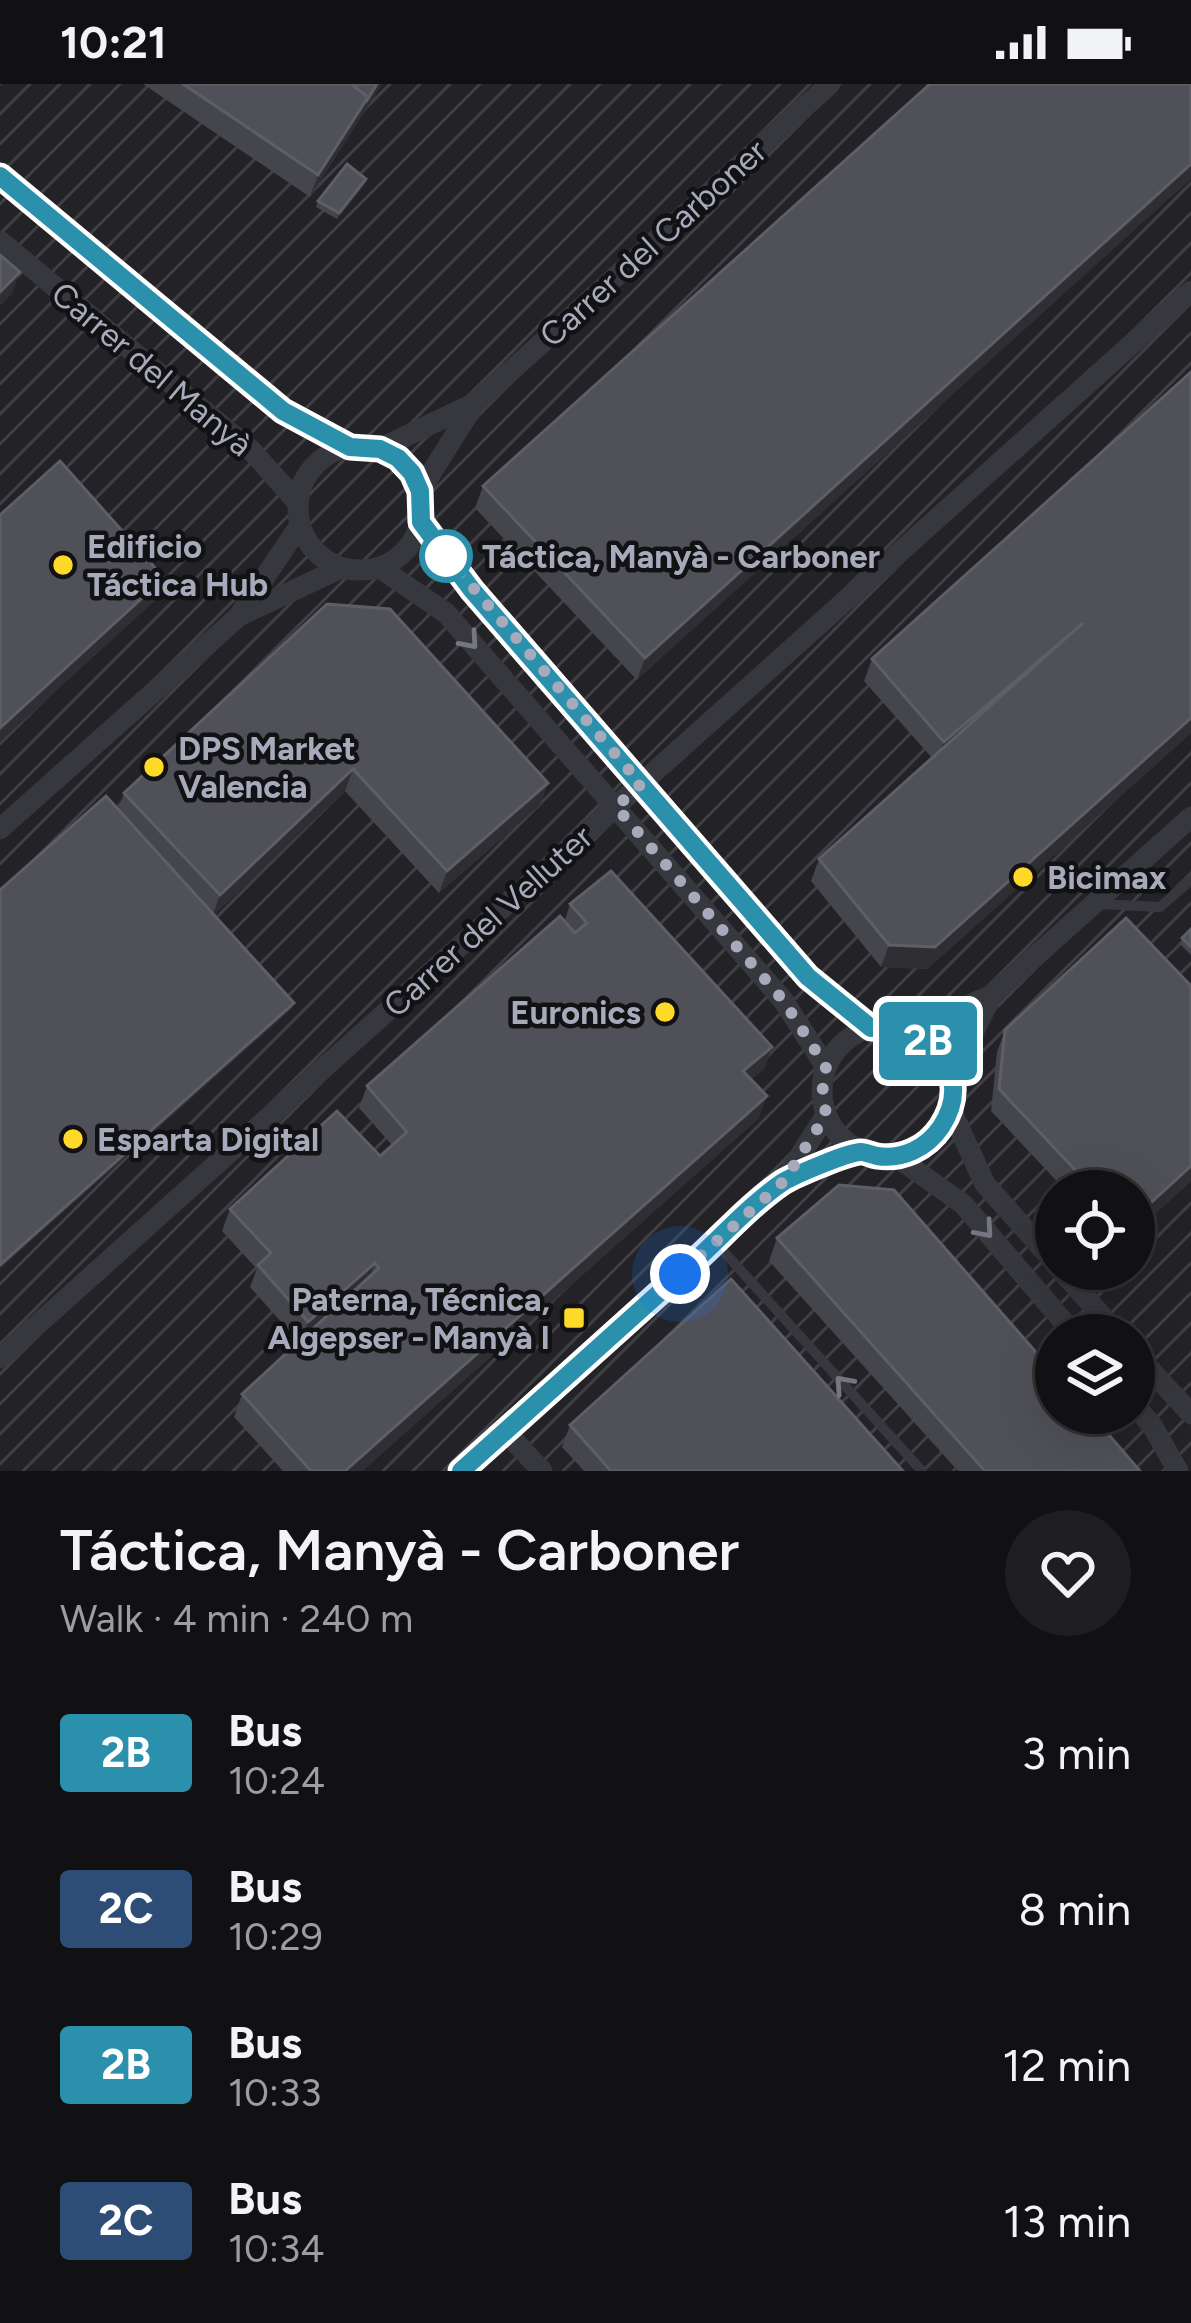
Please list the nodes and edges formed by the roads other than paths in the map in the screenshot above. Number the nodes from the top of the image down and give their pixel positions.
1 (830, 84) edge
2 (0, 176) edge
3 (0, 241) edge
4 (1191, 291) edge
5 (475, 403) junction
6 (350, 447) junction
7 (380, 449) junction
8 (420, 491) junction
9 (299, 514) junction
10 (421, 522) junction
11 (340, 568) junction
12 (380, 568) junction
13 (238, 616) junction
14 (641, 784) junction
15 (616, 807) junction
16 (1191, 817) edge
17 (0, 829) edge
18 (1191, 880) edge
19 (1094, 904) junction
20 (992, 995) junction
21 (871, 1028) junction
22 (912, 1030) junction
23 (826, 1067) junction
24 (950, 1077) junction
25 (950, 1108) junction
26 (826, 1115) junction
27 (860, 1151) junction
28 (895, 1156) junction
29 (784, 1181) junction
30 (1035, 1241) edge
31 (716, 1243) junction
32 (1079, 1290) edge
33 (1057, 1314) edge
34 (1100, 1314) edge
35 (0, 1358) edge
36 (1155, 1375) edge
37 (1191, 1414) edge
38 (1155, 1428) edge
39 (506, 1431) junction
40 (461, 1471) edge
41 (542, 1471) edge
42 (922, 1471) edge
43 (1178, 1471) edge

1 - 5 street, Carrer del Carboner
2 - 6 street, Carrer del Manyà
3 - 9 street, Carrer del Manyà
4 - 14 street, Carrer del Velluter
5 - 7 street, Carrer del Carboner
5 - 8 street, Carrer del Carboner
6 - 7 street
6 - 9 street
7 - 8 street
8 - 10 street
9 - 11 street
9 - 13 street
10 - 12 street
10 - 14 street
11 - 12 street
11 - 13 street
12 -> 15 street
13 - 17 street
14 - 15 street, Carrer del Velluter
14 - 21 street
15 - 23 street
15 - 35 street, Carrer del Velluter
16 - 19 street
18 - 19 lane
19 - 20 street
20 - 22 street
20 - 24 street
21 - 22 street
21 - 23 street
22 - 24 street
23 - 26 street
24 - 25 street
25 - 28 street
25 - 30 street
26 - 27 street
26 - 29 street
27 - 28 street
27 - 29 street
28 -> 33 street
29 - 31 street
31 - 39 street
42 -> 31 lane
32 - 34 street
36 - 37 street
38 - 43 street
39 - 40 street
39 - 41 street

